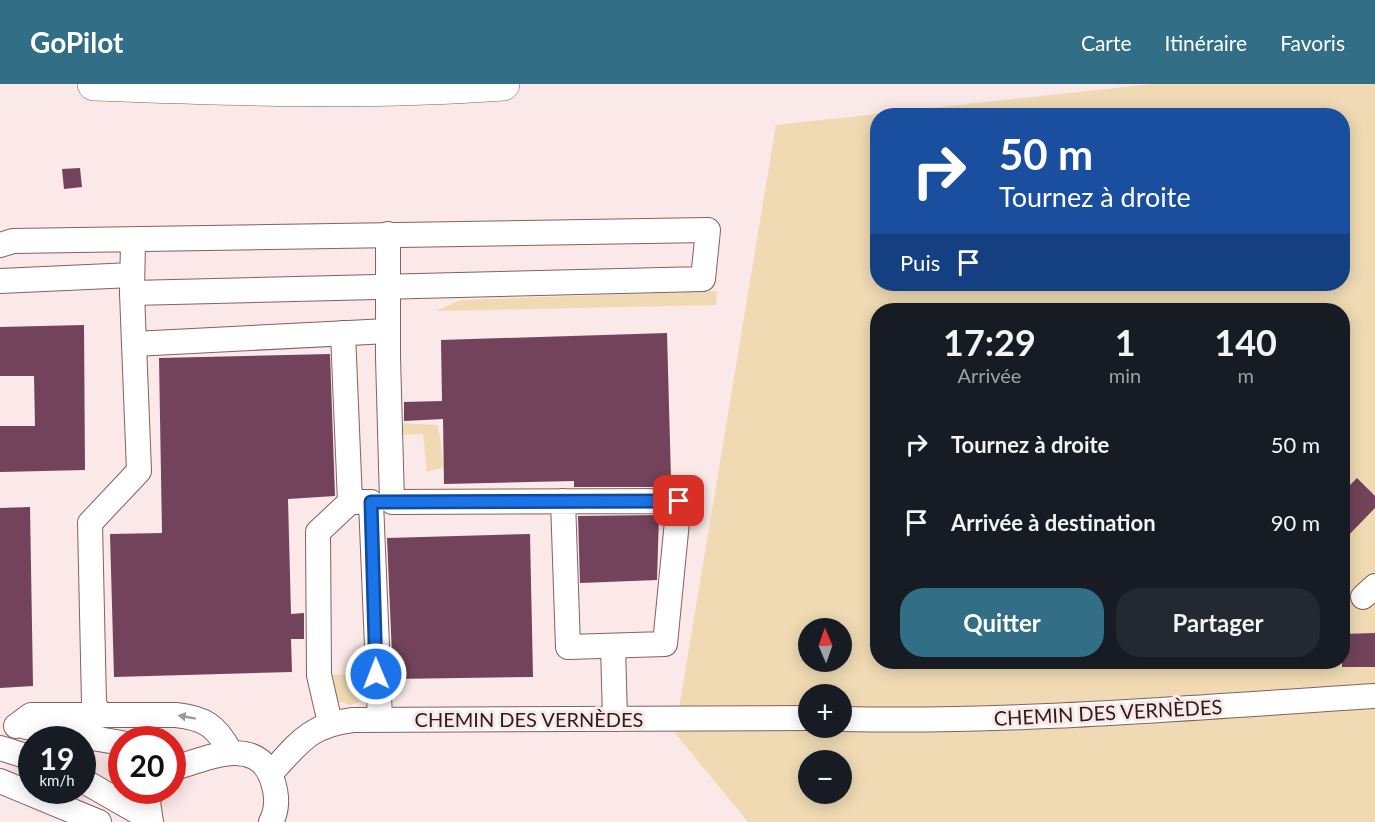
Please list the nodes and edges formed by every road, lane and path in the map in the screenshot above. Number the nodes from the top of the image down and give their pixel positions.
1 (94, 84) edge
2 (503, 84) edge
3 (388, 234) junction
4 (133, 241) junction
5 (0, 245) edge
6 (0, 281) edge
7 (132, 284) junction
8 (388, 287) junction
9 (388, 331) junction
10 (343, 333) junction
11 (134, 344) junction
12 (563, 501) junction
13 (371, 502) junction
14 (613, 646) junction
15 (1375, 696) edge
16 (100, 716) junction
17 (798, 718) edge
18 (380, 719) junction
19 (615, 719) junction
20 (852, 719) edge
21 (330, 723) junction
22 (8, 726) edge
23 (108, 741) edge
24 (0, 748) edge
25 (231, 752) junction
26 (18, 754) edge
27 (186, 761) edge
28 (270, 774) junction
29 (0, 781) edge
30 (96, 788) edge
31 (148, 804) edge
32 (151, 820) edge
33 (99, 822) edge
34 (271, 822) edge

1 - 2 highway
3 - 4 street
3 - 8 street
3 - 8 street
4 - 5 street
4 - 7 street
6 - 7 street
7 - 8 street
7 - 11 street
8 - 9 street
9 - 10 street
9 - 13 street
10 - 11 street
10 - 13 street
11 - 16 street
12 - 13 street
12 - 14 street
12 - 14 street
13 - 18 street
13 - 21 street
14 - 19 street
15 - 20 street, CHEMIN DES VERNÈDES
16 - 22 street
25 -> 16 street
17 - 19 street, CHEMIN DES VERNÈDES
18 - 19 street, CHEMIN DES VERNÈDES
18 - 21 street, CHEMIN DES VERNÈDES
21 - 28 street, CHEMIN DES VERNÈDES
22 - 23 street
24 - 26 street
25 - 27 street
25 - 28 street
28 - 34 street
29 - 33 street
30 - 32 street
31 - 32 street

